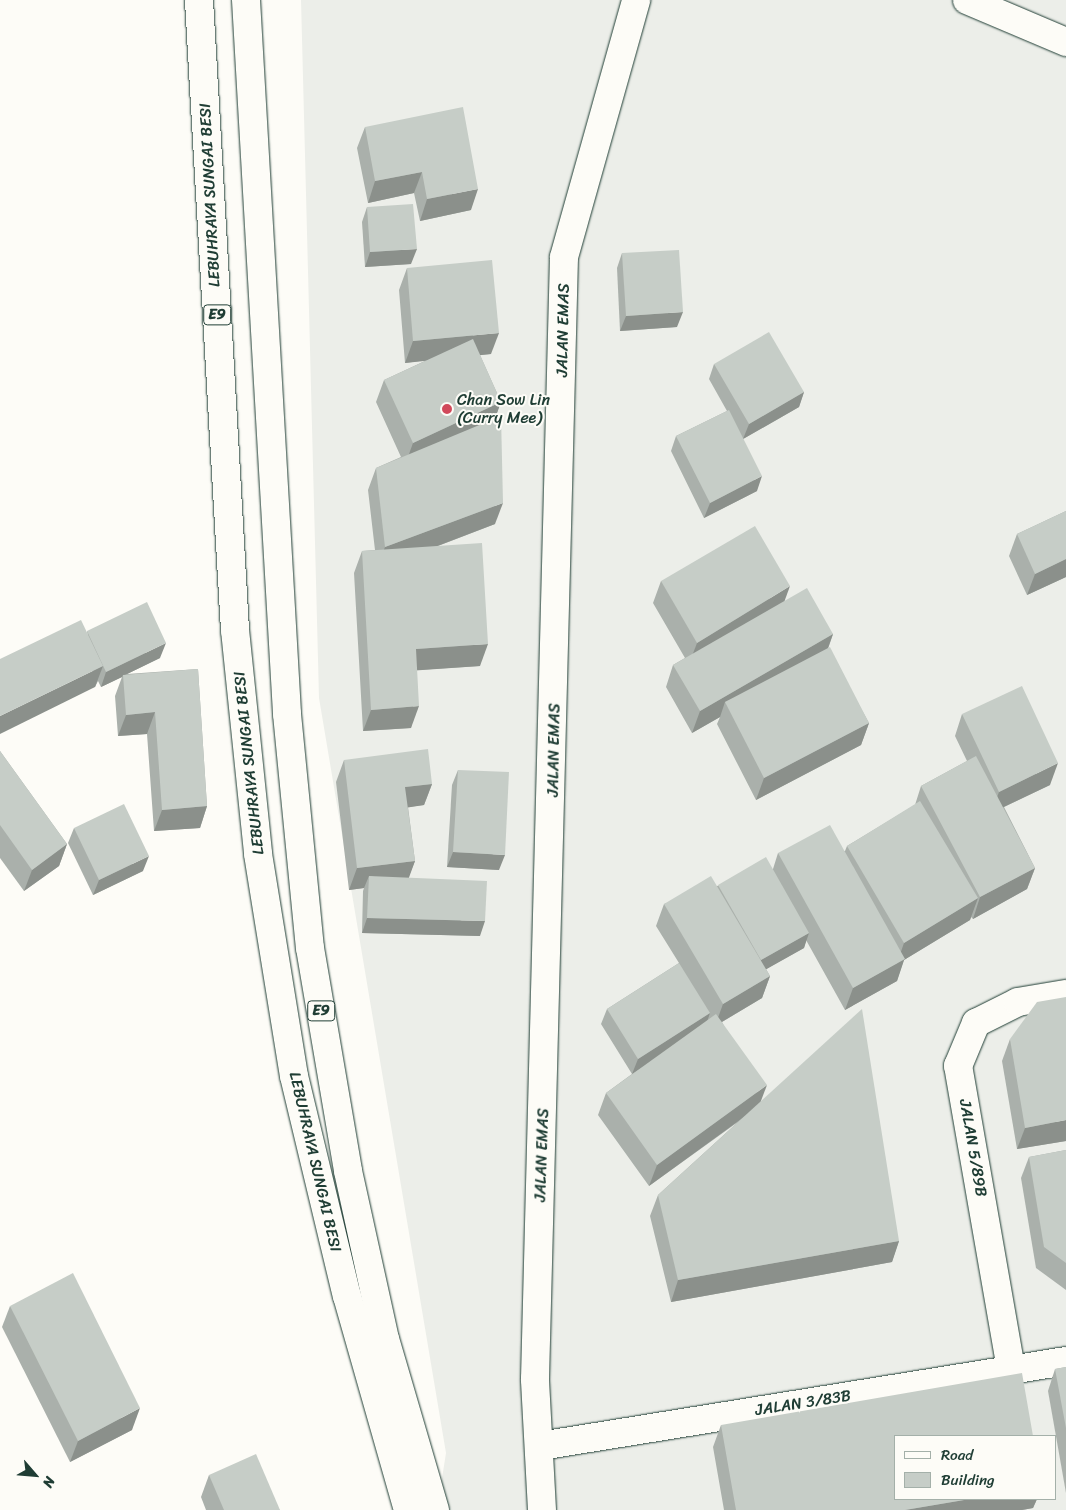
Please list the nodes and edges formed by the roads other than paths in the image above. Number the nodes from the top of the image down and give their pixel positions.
1 (199, 0) edge
2 (246, 0) edge
3 (259, 0) edge
4 (636, 0) edge
5 (968, 0) edge
6 (1066, 42) edge
7 (249, 86) junction
8 (1066, 994) edge
9 (1066, 1361) edge
10 (1011, 1370) junction
11 (540, 1446) junction
12 (408, 1510) edge
13 (435, 1510) edge
14 (542, 1510) edge

1 - 12 main road, LEBUHRAYA SUNGAI BESI / E9
2 - 7 main road, LEBUHRAYA SUNGAI BESI / E9
3 - 7 main road
4 - 11 main road, JALAN EMAS
5 - 6 main road
7 - 13 main road, LEBUHRAYA SUNGAI BESI / E9
8 - 10 main road, JALAN 5/89B
9 - 10 main road, JALAN 3/83B
10 - 11 main road, JALAN 3/83B
11 - 14 main road, JALAN EMAS

